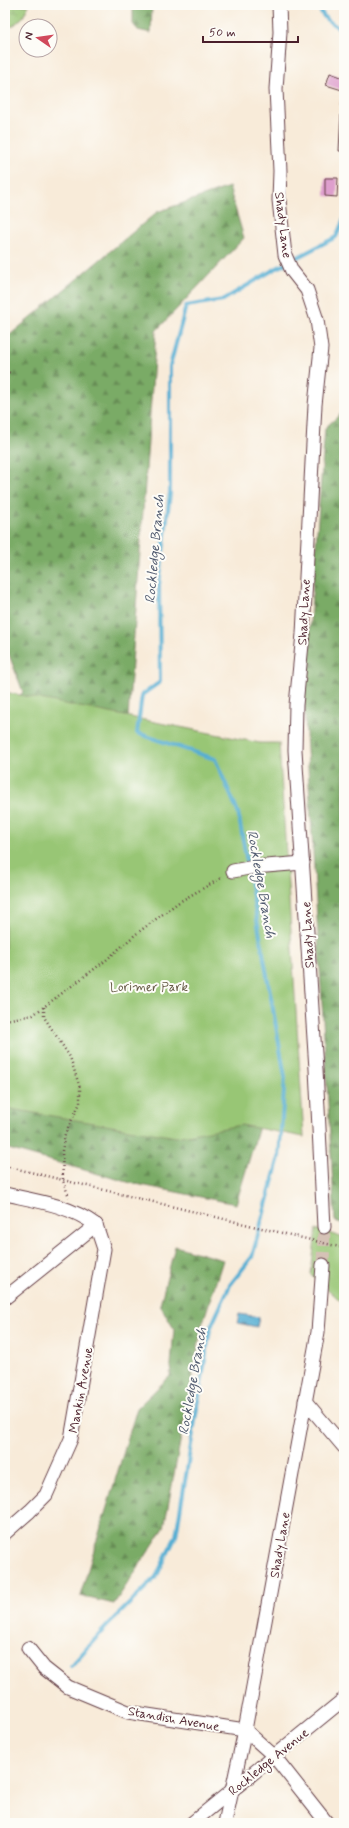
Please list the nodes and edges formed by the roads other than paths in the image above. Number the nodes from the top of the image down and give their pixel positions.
1 (279, 5) edge
2 (303, 863) junction
3 (233, 871) road end
4 (5, 1194) edge
5 (96, 1225) junction
6 (324, 1227) tunnel mouth
7 (323, 1265) tunnel mouth
8 (5, 1298) edge
9 (306, 1401) junction
10 (344, 1448) edge
11 (5, 1533) edge
12 (28, 1648) dead end
13 (344, 1699) edge
14 (245, 1730) junction
15 (274, 1756) junction
16 (233, 1790) junction
17 (192, 1823) edge
18 (225, 1823) edge
19 (327, 1823) edge

1 - 2 street, Shady Lane
2 - 3 street
2 - 6 street, Shady Lane
4 - 5 street
5 - 8 street
5 - 11 street, Mankin Avenue
7 - 9 street, Shady Lane
9 - 10 street
9 - 14 street, Shady Lane
12 - 14 street, Standish Avenue
13 - 15 street, Rockledge Avenue
14 - 15 street
14 - 16 street, Shady Lane
15 - 16 street, Rockledge Avenue
15 - 19 street
16 - 17 street, Rockledge Avenue
16 - 18 street, Shady Lane

